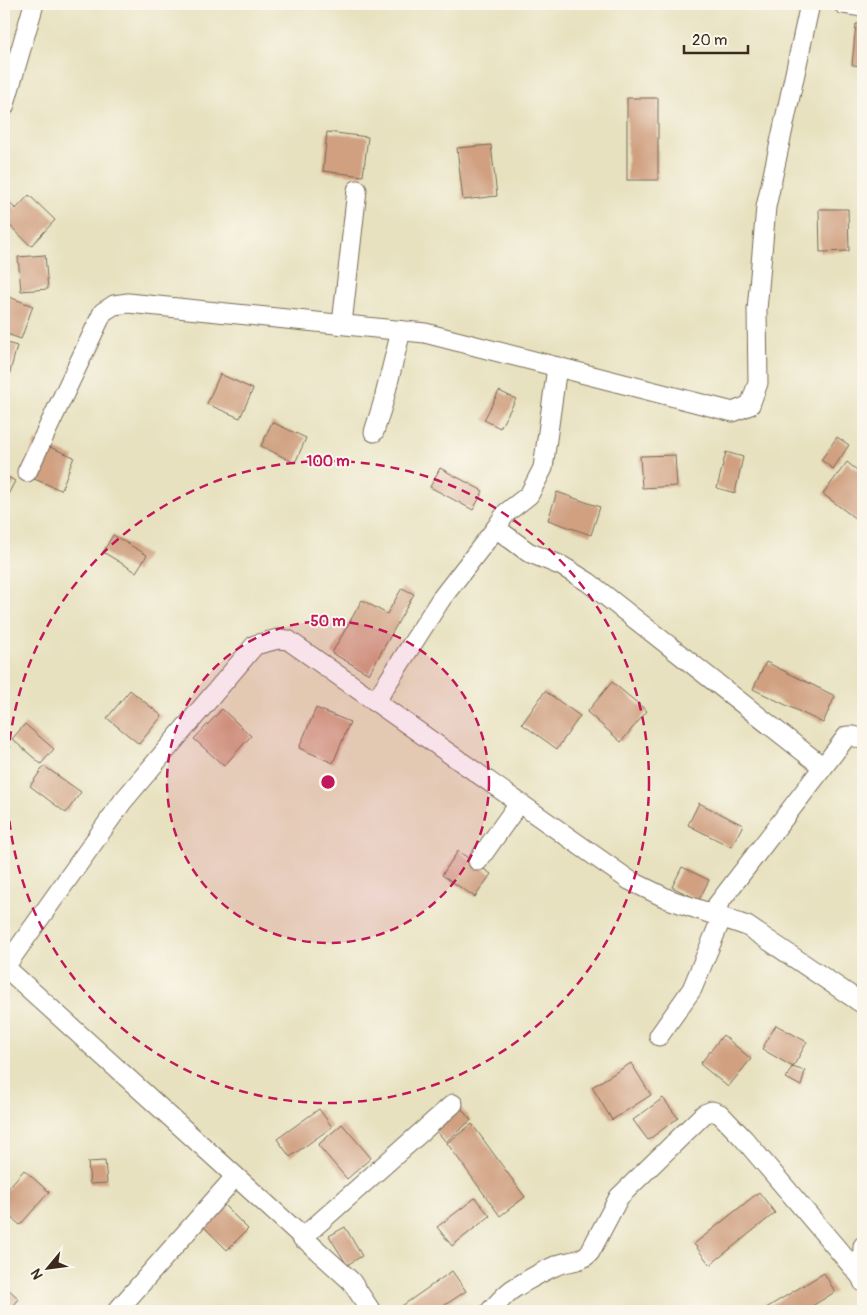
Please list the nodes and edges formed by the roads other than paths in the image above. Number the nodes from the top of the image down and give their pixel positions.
1 (34, 4) edge
2 (810, 4) edge
3 (4, 107) edge
4 (357, 190) dead end
5 (342, 324) junction
6 (401, 331) junction
7 (557, 367) junction
8 (374, 432) dead end
9 (27, 472) dead end
10 (496, 528) junction
11 (375, 702) junction
12 (860, 733) edge
13 (823, 767) junction
14 (519, 803) junction
15 (478, 861) dead end
16 (716, 915) junction
17 (5, 966) edge
18 (863, 1004) edge
19 (659, 1036) dead end
20 (453, 1104) dead end
21 (235, 1177) junction
22 (302, 1238) junction
23 (863, 1246) edge
24 (862, 1280) edge
25 (117, 1311) edge
26 (371, 1311) edge
27 (490, 1311) edge

1 - 3 street
2 - 7 street
4 - 5 street
5 - 6 street
5 - 9 street
6 - 7 street
6 - 8 street
7 - 10 street
10 - 11 street
10 - 13 street
11 - 14 street
11 - 17 street
12 - 13 street
13 - 16 street
14 - 15 street
14 - 16 street
16 - 18 street
16 - 19 street
17 - 21 street
20 - 22 street
21 - 22 street
21 - 25 street
22 - 26 street
23 - 24 street
24 - 27 street

